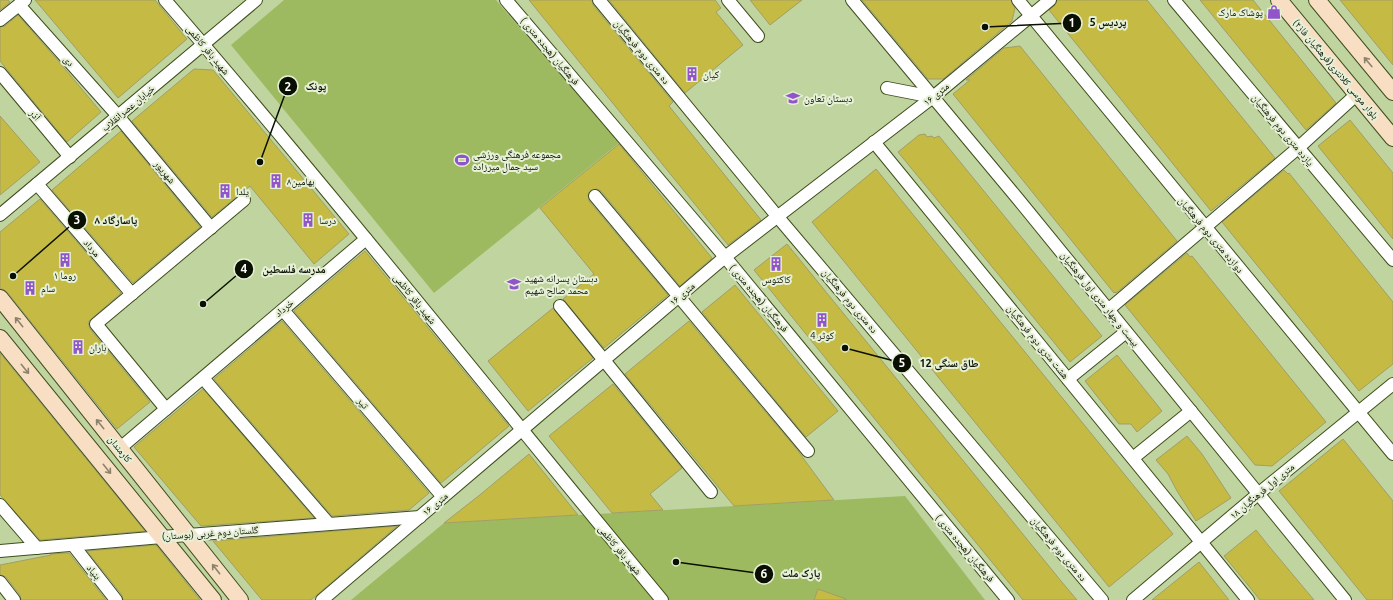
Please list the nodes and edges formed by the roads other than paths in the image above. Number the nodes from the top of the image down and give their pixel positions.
1 (165, 0) edge
2 (256, 0) edge
3 (506, 0) edge
4 (599, 0) edge
5 (728, 0) edge
6 (852, 0) edge
7 (1018, 0) edge
8 (1050, 0) edge
9 (1174, 0) edge
10 (1279, 0) edge
11 (1317, 0) edge
12 (22, 2) edge
13 (1031, 16) junction
14 (0, 20) edge
15 (758, 36) dead end
16 (204, 45) junction
17 (0, 73) edge
18 (887, 88) dead end
19 (1393, 92) edge
20 (1357, 94) junction
21 (933, 97) junction
22 (118, 116) junction
23 (1393, 138) edge
24 (874, 142) junction
25 (1298, 148) junction
26 (70, 157) junction
27 (37, 184) junction
28 (595, 196) dead end
29 (244, 200) dead end
30 (0, 215) edge
31 (777, 216) junction
32 (211, 228) junction
33 (1205, 228) junction
34 (366, 239) junction
35 (725, 257) junction
36 (1393, 260) edge
37 (132, 294) junction
38 (678, 297) junction
39 (0, 298) edge
40 (560, 306) dead end
41 (283, 310) junction
42 (1108, 310) junction
43 (1126, 332) junction
44 (0, 338) edge
45 (604, 360) junction
46 (203, 378) junction
47 (1068, 379) junction
48 (1393, 384) edge
49 (166, 409) junction
50 (1190, 411) junction
51 (1358, 412) junction
52 (522, 431) junction
53 (119, 448) junction
54 (808, 452) dead end
55 (1393, 454) edge
56 (1133, 458) junction
57 (711, 492) dead end
58 (1258, 494) junction
59 (443, 497) junction
60 (0, 505) edge
61 (420, 517) junction
62 (329, 524) junction
63 (188, 535) junction
64 (162, 537) junction
65 (1202, 542) junction
66 (73, 545) junction
67 (37, 548) junction
68 (0, 551) edge
69 (0, 582) edge
70 (14, 600) edge
71 (116, 600) edge
72 (213, 600) edge
73 (240, 600) edge
74 (322, 600) edge
75 (662, 600) edge
76 (1008, 600) edge
77 (1102, 600) edge
78 (1133, 600) edge
79 (1248, 600) edge
80 (1345, 600) edge

1 - 16 street, شهید باقر کاظمی
2 - 16 street, خیابان عصرانقلاب
3 - 35 street, فرهنگیان (هجده متری )
4 - 31 street, ده متری دوم فرهنگیان
5 - 15 street
6 - 21 street, بیست و چهار متری اول فرهنگیان
7 - 13 street, دوازده متری دوم فرهنگیان
8 - 13 street, ۱۶ متری
9 - 25 street, یازده متری دوم فرهنگیان
10 - 20 main road, بلوار موسی کلانتری(فرهنگیان فاز۲)
19 -> 11 main road
12 - 14 street
12 - 22 street, دی
13 - 21 street, ۱۶ متری
13 - 33 street, دوازده متری دوم فرهنگیان
16 - 22 street, خیابان عصرانقلاب
16 - 34 street, شهید باقر کاظمی
17 - 26 street, آذر
18 - 21 street
20 - 23 main road, بلوار موسی کلانتری(فرهنگیان فاز۲)
20 - 25 street
21 - 24 street, ۱۶ متری
21 - 42 street, بیست و چهار متری اول فرهنگیان
22 - 26 street, خیابان عصرانقلاب
22 - 32 street, شهریور
24 - 31 street, ۱۶ متری
24 - 47 street, هشت متری دوم فرهنگیان
25 - 33 street
25 - 36 street, یازده متری دوم فرهنگیان
26 - 27 street, خیابان عصرانقلاب
27 - 30 street, خیابان عصرانقلاب
27 - 37 street, مرداد
28 - 38 street
29 - 32 street
31 - 35 street, ۱۶ متری
31 - 77 street, ده متری دوم فرهنگیان
32 - 37 street
33 - 42 street
33 - 51 street, دوازده متری دوم فرهنگیان
34 - 41 street, خرداد
34 - 52 street, شهید باقر کاظمی
35 - 38 street, ۱۶ متری
35 - 76 street, فرهنگیان (هجده متری )
37 - 49 street
38 - 45 street, ۱۶ متری
38 - 54 street
53 -> 39 main road, کارمندان
40 - 45 street
41 - 46 street, خرداد
41 - 59 street, تیر
42 - 43 street, بیست و چهار متری اول فرهنگیان
43 - 47 street
43 - 50 street, بیست و چهار متری اول فرهنگیان
44 -> 64 main road
45 - 52 street, ۱۶ متری
45 - 57 street
46 - 49 street, خرداد
46 - 62 street
47 - 56 street, هشت متری دوم فرهنگیان
48 - 51 street, ۱۸ متری اول فرهنگیان
49 - 53 street, خرداد
50 - 56 street
50 - 58 street, بیست و چهار متری اول فرهنگیان
51 - 55 street, دوازده متری دوم فرهنگیان
51 - 58 street, ۱۸ متری اول فرهنگیان
52 - 59 street, ۱۶ متری
52 - 75 street, شهید باقر کاظمی
53 - 63 main road, کارمندان
56 - 65 street, هشت متری دوم فرهنگیان
58 - 65 street, ۱۸ متری اول فرهنگیان
58 - 80 street, بیست و چهار متری اول فرهنگیان
59 - 61 street, ۱۶ متری
60 - 67 street
61 - 62 street, گلستان دوم غربی (بوستان)
61 - 74 street, ۱۶ متری
62 - 63 street, گلستان دوم غربی (بوستان)
63 - 64 street, گلستان دوم غربی (بوستان)
73 -> 63 main road, کارمندان
64 - 66 street, گلستان دوم غربی (بوستان)
64 - 72 main road
65 - 78 street, ۱۸ متری اول فرهنگیان
65 - 79 street, هشت متری دوم فرهنگیان
66 - 67 street, گلستان دوم غربی (بوستان)
66 - 71 street, بنیاد
67 - 68 street, گلستان دوم غربی (بوستان)
69 - 70 street

